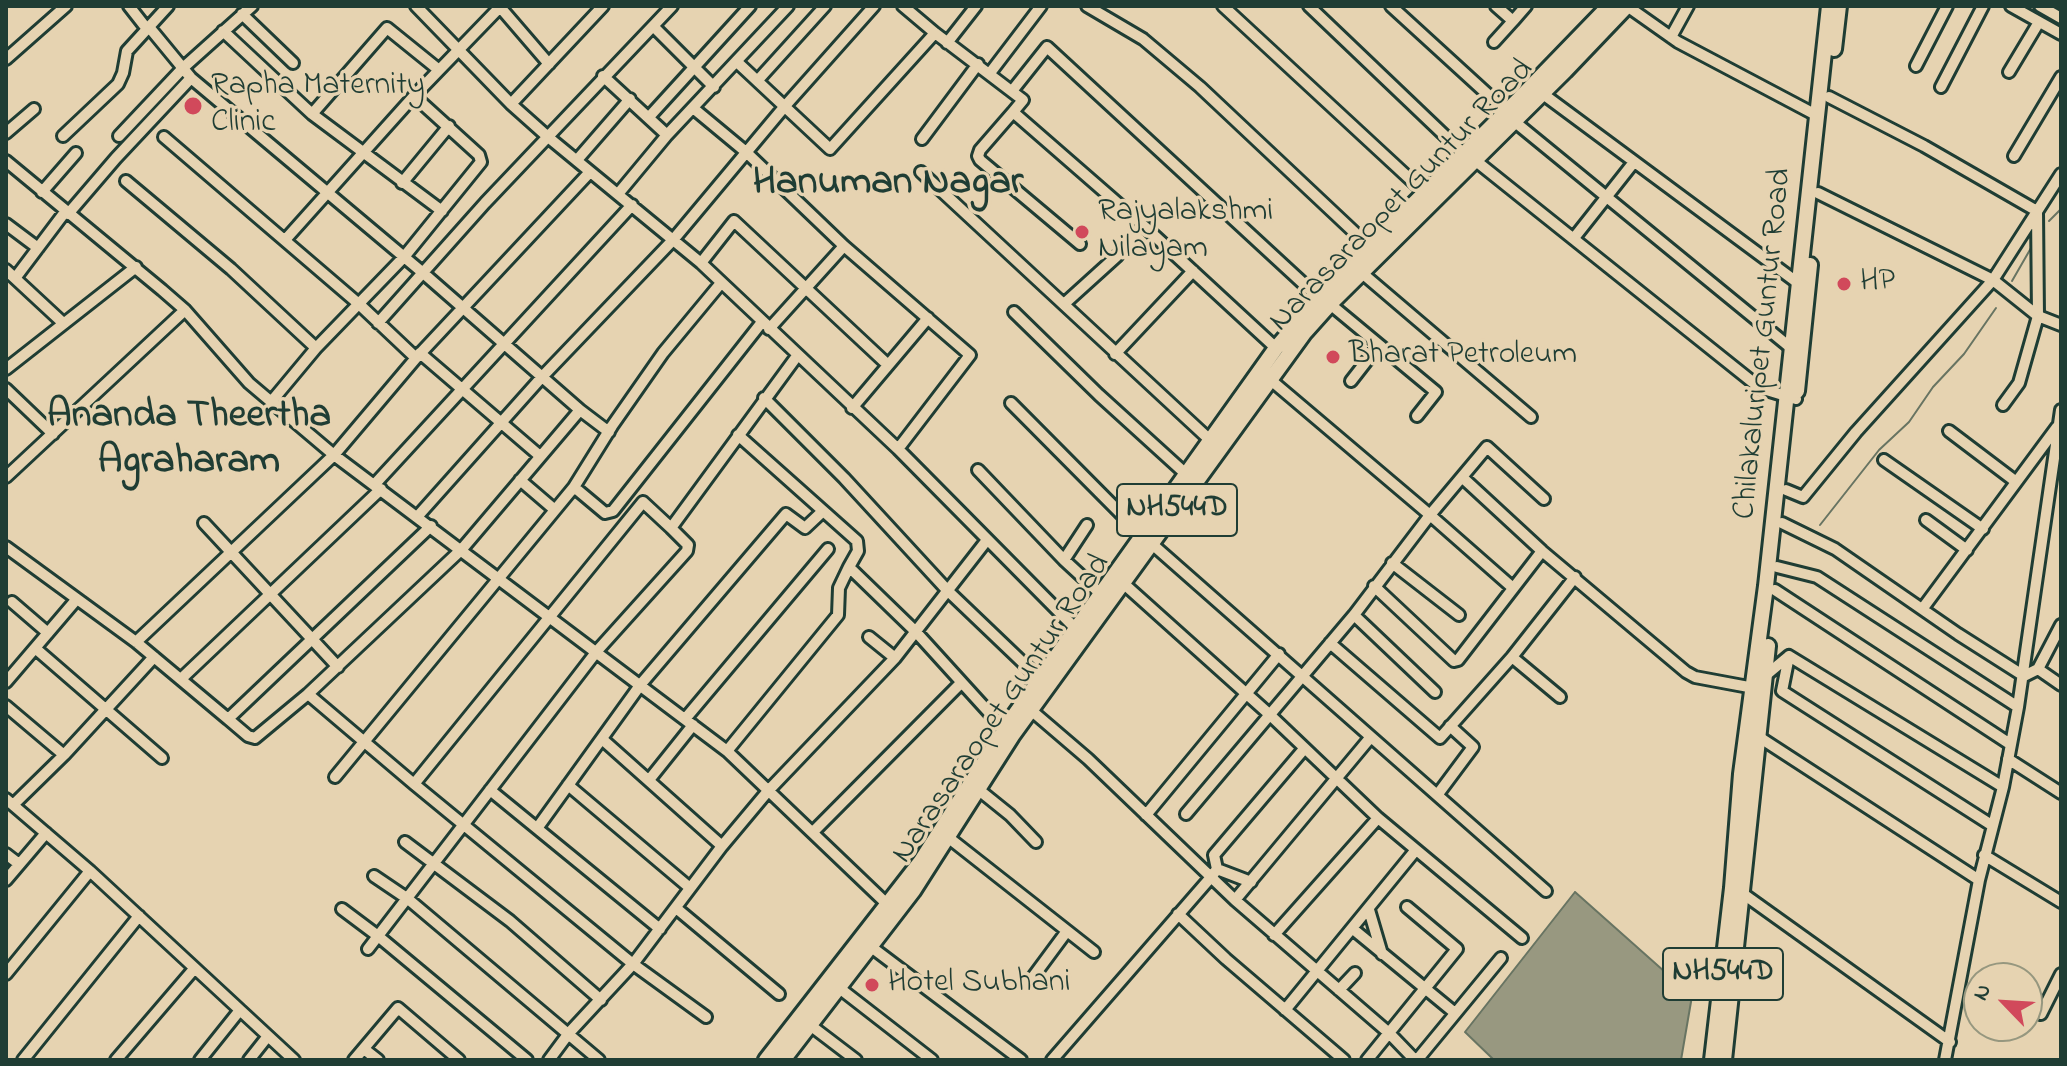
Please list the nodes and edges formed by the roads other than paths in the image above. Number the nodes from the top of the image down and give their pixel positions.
1 (66, 6) edge
2 (129, 6) edge
3 (168, 6) edge
4 (252, 6) edge
5 (417, 6) edge
6 (500, 6) edge
7 (603, 6) edge
8 (672, 6) edge
9 (750, 6) edge
10 (788, 6) edge
11 (807, 6) edge
12 (874, 6) edge
13 (976, 6) edge
14 (1041, 6) edge
15 (1087, 6) edge
16 (1223, 6) edge
17 (1309, 6) edge
18 (1391, 6) edge
19 (1496, 6) edge
20 (1526, 6) edge
21 (1609, 6) edge
22 (1627, 6) edge
23 (1688, 6) edge
24 (1829, 6) edge
25 (1839, 6) edge
26 (1947, 6) edge
27 (1983, 6) edge
28 (2011, 6) edge
29 (2040, 6) edge
30 (911, 8) edge
31 (821, 10) edge
32 (242, 14) junction
33 (2061, 18) edge
34 (1513, 21) junction
35 (2039, 22) junction
36 (653, 26) junction
37 (148, 28) junction
38 (223, 31) junction
39 (935, 33) junction
40 (2061, 34) edge
41 (1671, 37) junction
42 (1494, 42) dead end
43 (947, 43) junction
44 (459, 51) junction
45 (6, 59) edge
46 (737, 62) junction
47 (293, 63) dead end
48 (549, 64) junction
49 (978, 64) junction
50 (1916, 66) dead end
51 (184, 67) junction
52 (696, 67) junction
53 (439, 70) junction
54 (2009, 72) dead end
55 (990, 73) junction
56 (603, 76) junction
57 (2061, 77) edge
58 (191, 78) junction
59 (758, 80) junction
60 (714, 87) junction
61 (1941, 87) dead end
62 (1012, 91) junction
63 (1543, 94) junction
64 (414, 96) junction
65 (1829, 97) junction
66 (630, 99) junction
67 (511, 104) junction
68 (785, 106) junction
69 (693, 108) junction
70 (34, 109) dead end
71 (1013, 112) junction
72 (312, 114) junction
73 (1818, 116) junction
74 (649, 117) junction
75 (1511, 117) junction
76 (449, 126) junction
77 (6, 133) edge
78 (667, 135) junction
79 (63, 136) dead end
80 (119, 136) dead end
81 (164, 137) dead end
82 (548, 137) junction
83 (922, 139) dead end
84 (746, 152) junction
85 (76, 153) dead end
86 (362, 153) junction
87 (2014, 156) dead end
88 (1470, 157) junction
89 (577, 160) junction
90 (6, 161) edge
91 (1634, 162) junction
92 (590, 172) junction
93 (921, 172) dead end
94 (2061, 174) edge
95 (126, 181) dead end
96 (402, 183) junction
97 (42, 192) junction
98 (328, 192) junction
99 (1425, 193) junction
100 (1818, 193) junction
101 (618, 194) junction
102 (1604, 198) junction
103 (632, 205) junction
104 (442, 211) junction
105 (2037, 211) junction
106 (67, 213) junction
107 (6, 224) edge
108 (1574, 238) junction
109 (285, 240) junction
110 (673, 240) junction
111 (1080, 244) dead end
112 (844, 246) junction
113 (1370, 247) junction
114 (38, 248) junction
115 (1117, 256) dead end
116 (404, 257) junction
117 (701, 263) junction
118 (136, 267) junction
119 (6, 270) edge
120 (1193, 271) junction
121 (422, 272) junction
122 (1362, 273) junction
123 (16, 277) junction
124 (1993, 280) junction
125 (721, 283) junction
126 (1798, 283) junction
127 (807, 287) junction
128 (1324, 301) junction
129 (1064, 304) junction
130 (360, 305) junction
131 (463, 309) junction
132 (185, 310) junction
133 (1014, 312) dead end
134 (2038, 316) junction
135 (928, 318) junction
136 (62, 322) junction
137 (378, 323) junction
138 (765, 325) junction
139 (2061, 325) edge
140 (503, 343) junction
141 (1379, 345) junction
142 (316, 348) junction
143 (1276, 348) junction
144 (1791, 348) junction
145 (1115, 354) junction
146 (418, 356) junction
147 (797, 356) junction
148 (888, 365) junction
149 (6, 369) edge
150 (1264, 375) junction
151 (541, 378) junction
152 (1351, 381) dead end
153 (6, 389) edge
154 (461, 389) junction
155 (764, 398) junction
156 (1791, 398) junction
157 (271, 402) junction
158 (1011, 403) dead end
159 (2003, 405) dead end
160 (852, 408) junction
161 (580, 410) junction
162 (2061, 410) edge
163 (1417, 416) dead end
164 (1531, 417) dead end
165 (501, 423) junction
166 (2059, 424) junction
167 (1949, 431) dead end
168 (609, 432) junction
169 (53, 434) junction
170 (738, 435) junction
171 (1211, 441) junction
172 (898, 449) junction
173 (334, 455) junction
174 (540, 456) junction
175 (1884, 460) dead end
176 (978, 470) dead end
177 (1187, 475) junction
178 (6, 476) edge
179 (1463, 478) junction
180 (520, 480) junction
181 (2015, 481) junction
182 (378, 487) junction
183 (574, 487) junction
184 (1786, 490) junction
185 (630, 491) junction
186 (1544, 499) dead end
187 (643, 502) junction
188 (555, 510) junction
189 (823, 511) junction
190 (1430, 515) junction
191 (417, 517) junction
192 (1926, 520) dead end
193 (204, 523) dead end
194 (1782, 523) junction
195 (1087, 525) dead end
196 (431, 526) junction
197 (671, 528) junction
198 (1983, 529) junction
199 (987, 540) junction
200 (1148, 540) junction
201 (6, 547) edge
202 (462, 549) junction
203 (828, 549) dead end
204 (1967, 550) junction
205 (233, 551) junction
206 (1542, 551) junction
207 (1064, 560) junction
208 (1392, 563) junction
209 (849, 567) junction
210 (1777, 567) junction
211 (499, 577) junction
212 (1575, 577) junction
213 (1123, 583) junction
214 (1374, 586) junction
215 (1513, 588) junction
216 (1775, 590) junction
217 (948, 591) junction
218 (272, 592) junction
219 (1102, 595) junction
220 (76, 600) junction
221 (12, 602) dead end
222 (1923, 608) junction
223 (1354, 615) junction
224 (1459, 615) dead end
225 (550, 616) junction
226 (2061, 625) edge
227 (916, 632) junction
228 (48, 633) junction
229 (1081, 634) junction
230 (869, 637) dead end
231 (312, 638) junction
232 (136, 642) junction
233 (1330, 643) junction
234 (35, 648) junction
235 (597, 651) junction
236 (1279, 654) junction
237 (1789, 656) junction
238 (154, 657) junction
239 (1512, 657) junction
240 (895, 658) junction
241 (338, 667) junction
242 (2038, 669) junction
243 (1303, 675) junction
244 (1765, 676) junction
245 (2024, 676) junction
246 (182, 678) junction
247 (1040, 679) junction
248 (6, 682) edge
249 (961, 683) junction
250 (641, 684) junction
251 (2061, 685) edge
252 (1754, 688) junction
253 (1435, 692) dead end
254 (1245, 694) junction
255 (310, 696) junction
256 (1560, 697) dead end
257 (6, 706) edge
258 (2018, 707) junction
259 (106, 709) junction
260 (1032, 711) junction
261 (1269, 714) junction
262 (228, 719) junction
263 (689, 722) junction
264 (1450, 726) junction
265 (1004, 729) junction
266 (1759, 737) junction
267 (1370, 738) junction
268 (602, 739) junction
269 (364, 741) junction
270 (2010, 744) junction
271 (1304, 749) junction
272 (727, 751) junction
273 (64, 755) junction
274 (162, 758) dead end
275 (2008, 759) junction
276 (335, 777) dead end
277 (1337, 778) junction
278 (649, 780) junction
279 (414, 784) junction
280 (568, 785) junction
281 (2003, 787) junction
282 (490, 790) junction
283 (979, 790) junction
284 (768, 791) junction
285 (2061, 793) edge
286 (1438, 794) junction
287 (10, 802) edge
288 (1186, 814) dead end
289 (1146, 815) junction
290 (1378, 818) junction
291 (463, 825) junction
292 (1993, 826) junction
293 (538, 827) junction
294 (813, 832) junction
295 (46, 833) junction
296 (949, 838) junction
297 (405, 842) dead end
298 (1036, 842) dead end
299 (722, 846) junction
300 (1415, 851) junction
301 (6, 854) edge
302 (1984, 855) junction
303 (19, 864) junction
304 (433, 865) junction
305 (90, 871) junction
306 (1214, 872) junction
307 (374, 876) dead end
308 (6, 880) edge
309 (1979, 880) junction
310 (1251, 882) junction
311 (690, 888) junction
312 (1546, 891) dead end
313 (1742, 893) junction
314 (408, 899) junction
315 (1235, 900) junction
316 (2061, 902) edge
317 (888, 905) junction
318 (1407, 907) dead end
319 (676, 908) junction
320 (342, 909) dead end
321 (1369, 910) junction
322 (1178, 914) junction
323 (139, 916) junction
324 (660, 929) junction
325 (1353, 929) junction
326 (1067, 931) junction
327 (1274, 935) junction
328 (378, 936) junction
329 (1522, 938) dead end
330 (866, 944) junction
331 (368, 949) dead end
332 (1094, 952) dead end
333 (1383, 955) junction
334 (1501, 958) dead end
335 (633, 964) junction
336 (194, 969) junction
337 (1317, 971) junction
338 (1355, 973) dead end
339 (6, 974) edge
340 (2061, 974) edge
341 (1030, 981) dead end
342 (838, 987) junction
343 (1424, 989) junction
344 (1339, 990) junction
345 (779, 994) dead end
346 (601, 1000) junction
347 (240, 1010) junction
348 (1285, 1010) junction
349 (2043, 1010) edge
350 (1455, 1013) junction
351 (706, 1017) dead end
352 (810, 1025) junction
353 (569, 1033) junction
354 (1389, 1033) junction
355 (268, 1036) junction
356 (1950, 1042) junction
357 (364, 1049) junction
358 (454, 1058) edge
359 (23, 1060) edge
360 (116, 1060) edge
361 (200, 1060) edge
362 (249, 1060) edge
363 (294, 1060) edge
364 (354, 1060) edge
365 (378, 1060) edge
366 (527, 1060) edge
367 (549, 1060) edge
368 (599, 1060) edge
369 (766, 1060) edge
370 (783, 1060) edge
371 (856, 1060) edge
372 (932, 1060) edge
373 (1021, 1060) edge
374 (1052, 1060) edge
375 (1344, 1060) edge
376 (1367, 1060) edge
377 (1416, 1060) edge
378 (1712, 1060) edge
379 (1724, 1060) edge
380 (1945, 1060) edge

1 - 45 street
2 - 37 street
3 - 37 street
4 - 32 street
5 - 44 street
6 - 44 street
6 - 48 street
7 - 48 street
8 - 36 street
9 - 52 street
10 - 46 street
11 - 31 street
12 - 68 street
13 - 43 street
14 - 55 street
15 - 113 street
16 - 99 street
17 - 88 street
18 - 75 street
19 - 34 street
20 - 34 street
21 - 75 highway, Narasaraopet Guntur Road / NH544D
22 - 41 street
22 - 63 highway, Narasaraopet Guntur Road / NH544D
23 - 41 street
24 - 73 highway, Chilakaluripet Guntur Road / NH544D
25 - 65 highway, Chilakaluripet Guntur Road / NH544D
26 - 50 street
27 - 61 street
28 - 35 street
29 - 33 street
30 - 39 street
31 - 59 street
32 - 38 street
32 - 47 street
34 - 42 street
35 - 40 street
35 - 54 street
36 - 52 street
36 - 56 street
37 - 51 street
37 - 79 street
38 - 51 street
38 - 72 street
39 - 43 street
39 - 68 street
41 - 73 street
43 - 49 street
44 - 53 street
44 - 67 street
46 - 59 street
46 - 60 street
48 - 67 street
49 - 55 street
49 - 83 street
51 - 58 street
51 - 80 street
52 - 60 street
52 - 74 street
53 - 64 street
53 - 72 street
55 - 62 street
56 - 66 street
56 - 82 street
57 - 87 street
58 - 98 street
58 - 106 street
59 - 68 street
60 - 69 street
62 - 71 street
62 - 128 street
63 - 75 highway, Narasaraopet Guntur Road / NH544D
63 - 91 street
64 - 76 street
64 - 86 street
65 - 100 highway, Chilakaluripet Guntur Road / NH544D
65 - 105 street
66 - 74 street
66 - 89 street
67 - 82 street
68 - 84 street
69 - 78 street
69 - 84 street
70 - 77 street
71 - 111 street
71 - 120 street
72 - 86 street
73 - 126 highway, Chilakaluripet Guntur Road / NH544D
74 - 78 street
75 - 88 highway, Narasaraopet Guntur Road / NH544D
75 - 102 street
76 - 96 street
76 - 104 street
78 - 101 street
81 - 109 street
82 - 89 street
82 - 121 street
84 - 110 street
84 - 112 street
85 - 97 street
86 - 96 street
86 - 98 street
88 - 99 highway, Narasaraopet Guntur Road / NH544D
88 - 108 street
88 - 122 highway, Narasaraopet Guntur Road / NH544D
89 - 92 street
90 - 97 street
91 - 102 street
91 - 126 street
92 - 101 street
92 - 131 street
93 - 129 street
94 - 105 street
95 - 142 street
96 - 104 street
97 - 106 street
98 - 109 street
98 - 116 street
99 - 113 highway, Narasaraopet Guntur Road / NH544D
100 - 124 street
100 - 156 highway, Chilakaluripet Guntur Road / NH544D
101 - 103 street
102 - 108 street
102 - 144 street
103 - 110 street
103 - 140 street
104 - 116 street
105 - 124 street
105 - 134 street
106 - 114 street
106 - 118 street
107 - 114 street
108 - 156 street
109 - 130 street
110 - 117 street
110 - 151 street
112 - 127 street
112 - 135 street
113 - 128 highway, Narasaraopet Guntur Road / NH544D
114 - 123 street
115 - 129 street
116 - 121 street
116 - 130 street
117 - 125 street
117 - 127 street
118 - 132 street
118 - 136 street
119 - 123 street
120 - 143 street
120 - 145 street
121 - 131 street
121 - 137 street
122 - 128 highway, Narasaraopet Guntur Road / NH544D
122 - 164 street
123 - 136 street
124 - 134 street
124 - 184 street
125 - 138 street
125 - 168 street
126 - 144 highway, Chilakaluripet Guntur Road / NH544D
127 - 138 street
127 - 148 street
128 - 141 street
128 - 143 highway, Narasaraopet Guntur Road / NH544D
128 - 150 highway, Narasaraopet Guntur Road / NH544D
129 - 145 street
130 - 137 street
130 - 142 street
131 - 140 street
131 - 146 street
132 - 157 street
132 - 169 street
133 - 177 street
134 - 139 street
134 - 159 street
135 - 148 street
135 - 172 street
136 - 149 street
137 - 146 street
138 - 147 street
138 - 185 street
140 - 151 street
140 - 154 street
141 - 152 street
141 - 163 street
142 - 157 street
143 - 150 highway, Narasaraopet Guntur Road / NH544D
144 - 156 highway, Chilakaluripet Guntur Road / NH544D
145 - 171 street
146 - 154 street
146 - 173 street
147 - 155 street
147 - 160 street
148 - 160 street
150 - 171 highway, Narasaraopet Guntur Road / NH544D
150 - 190 street
150 - 200 highway, Narasaraopet Guntur Road / NH544D
151 - 161 street
151 - 165 street
153 - 169 street
154 - 165 street
154 - 182 street
155 - 170 street
155 - 217 street
156 - 184 highway, Chilakaluripet Guntur Road / NH544D
156 - 252 highway, Chilakaluripet Guntur Road / NH544D
157 - 173 street
158 - 200 street
160 - 172 street
161 - 168 street
161 - 174 street
162 - 166 street
165 - 174 street
165 - 191 street
166 - 181 street
166 - 245 street
167 - 181 street
168 - 183 street
169 - 178 street
170 - 189 street
170 - 197 street
171 - 177 highway, Narasaraopet Guntur Road / NH544D
172 - 199 street
173 - 182 street
173 - 205 street
174 - 180 street
175 - 198 street
176 - 207 street
177 - 200 highway, Narasaraopet Guntur Road / NH544D
179 - 186 street
179 - 190 street
179 - 206 street
180 - 188 street
180 - 202 street
181 - 198 street
182 - 191 street
182 - 218 street
183 - 185 street
183 - 188 street
184 - 194 highway, Chilakaluripet Guntur Road / NH544D
185 - 187 street
187 - 197 street
187 - 225 street
188 - 211 street
189 - 209 street
189 - 250 street
190 - 208 street
190 - 215 street
191 - 196 street
192 - 204 street
193 - 205 street
194 - 210 highway, Chilakaluripet Guntur Road / NH544D
194 - 222 street
195 - 207 street
196 - 202 street
196 - 231 street
197 - 235 street
198 - 204 street
199 - 217 street
199 - 229 street
200 - 213 highway, Narasaraopet Guntur Road / NH544D
200 - 219 highway, Narasaraopet Guntur Road / NH544D
200 - 236 street
201 - 220 street
202 - 211 street
202 - 241 street
203 - 263 street
204 - 222 street
205 - 218 street
205 - 232 street
206 - 212 street
206 - 215 street
207 - 219 street
208 - 214 street
208 - 224 street
209 - 227 street
209 - 272 street
210 - 216 highway, Chilakaluripet Guntur Road / NH544D
210 - 258 street
211 - 225 street
211 - 269 street
212 - 239 street
212 - 252 street
213 - 229 highway, Narasaraopet Guntur Road / NH544D
213 - 254 street
214 - 215 street
214 - 223 street
216 - 244 highway, Chilakaluripet Guntur Road / NH544D
216 - 270 street
217 - 227 street
217 - 247 street
218 - 231 street
218 - 246 street
219 - 229 highway, Narasaraopet Guntur Road / NH544D
220 - 228 street
220 - 232 street
221 - 228 street
222 - 245 street
223 - 233 street
223 - 253 street
225 - 235 street
225 - 279 street
226 - 242 street
227 - 240 street
227 - 249 street
228 - 234 street
229 - 247 highway, Narasaraopet Guntur Road / NH544D
229 - 260 highway, Narasaraopet Guntur Road / NH544D
230 - 240 street
231 - 241 street
231 - 262 street
232 - 238 street
233 - 243 street
233 - 264 street
234 - 248 street
234 - 259 street
235 - 250 street
235 - 282 street
236 - 243 street
236 - 254 street
237 - 244 street
237 - 281 street
237 - 292 street
238 - 246 street
238 - 259 street
239 - 256 street
239 - 264 street
240 - 284 street
241 - 255 street
242 - 245 street
242 - 251 street
243 - 261 street
243 - 267 street
244 - 266 highway, NH544D
245 - 258 street
246 - 262 street
247 - 265 highway, Narasaraopet Guntur Road / NH544D
249 - 265 street
249 - 294 street
250 - 263 street
250 - 268 street
252 - 378 highway, NH544D
254 - 261 street
254 - 289 street
255 - 262 street
255 - 269 street
257 - 273 street
258 - 270 street
259 - 273 street
259 - 274 street
260 - 283 highway, Narasaraopet Guntur Road / NH544D
260 - 289 street
261 - 271 street
261 - 288 street
263 - 272 street
263 - 278 street
264 - 286 street
265 - 317 highway, Narasaraopet Guntur Road / NH544D
266 - 309 street
266 - 313 highway, NH544D
267 - 277 street
267 - 286 street
268 - 278 street
268 - 280 street
269 - 276 street
269 - 279 street
270 - 275 street
271 - 277 street
271 - 306 street
272 - 284 street
273 - 287 street
275 - 281 street
275 - 285 street
277 - 290 street
277 - 310 street
278 - 299 street
279 - 291 street
280 - 293 street
280 - 311 street
281 - 292 street
282 - 291 street
282 - 293 street
283 - 296 highway, Narasaraopet Guntur Road / NH544D
283 - 298 street
284 - 294 street
284 - 299 street
286 - 312 street
287 - 295 street
289 - 306 street
290 - 300 street
290 - 327 street
291 - 304 street
291 - 335 street
292 - 302 street
293 - 324 street
294 - 317 street
295 - 303 street
295 - 305 street
296 - 326 street
296 - 330 highway, Narasaraopet Guntur Road / NH544D
297 - 304 street
299 - 311 street
300 - 321 street
300 - 329 street
301 - 303 street
302 - 309 street
302 - 316 street
303 - 308 street
304 - 314 street
304 - 346 street
305 - 323 street
305 - 339 street
306 - 310 street
306 - 315 street
306 - 322 street
307 - 314 street
309 - 356 street
310 - 315 street
311 - 319 street
313 - 356 street
313 - 379 highway, NH544D
314 - 328 street
314 - 353 street
315 - 327 street
317 - 330 highway, Narasaraopet Guntur Road / NH544D
318 - 343 street
319 - 324 street
319 - 345 street
320 - 328 street
321 - 325 street
321 - 333 street
322 - 348 street
322 - 374 street
323 - 336 street
323 - 359 street
324 - 335 street
325 - 333 street
325 - 337 street
326 - 332 street
326 - 341 street
327 - 337 street
328 - 331 street
328 - 366 street
330 - 342 highway, Narasaraopet Guntur Road / NH544D
330 - 369 highway, Narasaraopet Guntur Road / NH544D
330 - 373 street
333 - 343 street
334 - 350 street
335 - 346 street
335 - 351 street
336 - 347 street
336 - 360 street
337 - 344 street
337 - 348 street
338 - 344 street
340 - 349 street
342 - 352 highway, Narasaraopet Guntur Road / NH544D
342 - 372 street
343 - 350 street
343 - 354 street
344 - 354 street
346 - 353 street
347 - 355 street
347 - 361 street
348 - 375 street
350 - 377 street
352 - 370 highway, Narasaraopet Guntur Road / NH544D
352 - 371 street
353 - 367 street
353 - 368 street
354 - 376 street
354 - 377 street
355 - 362 street
355 - 363 street
356 - 380 street
357 - 358 street
357 - 364 street
357 - 365 street

